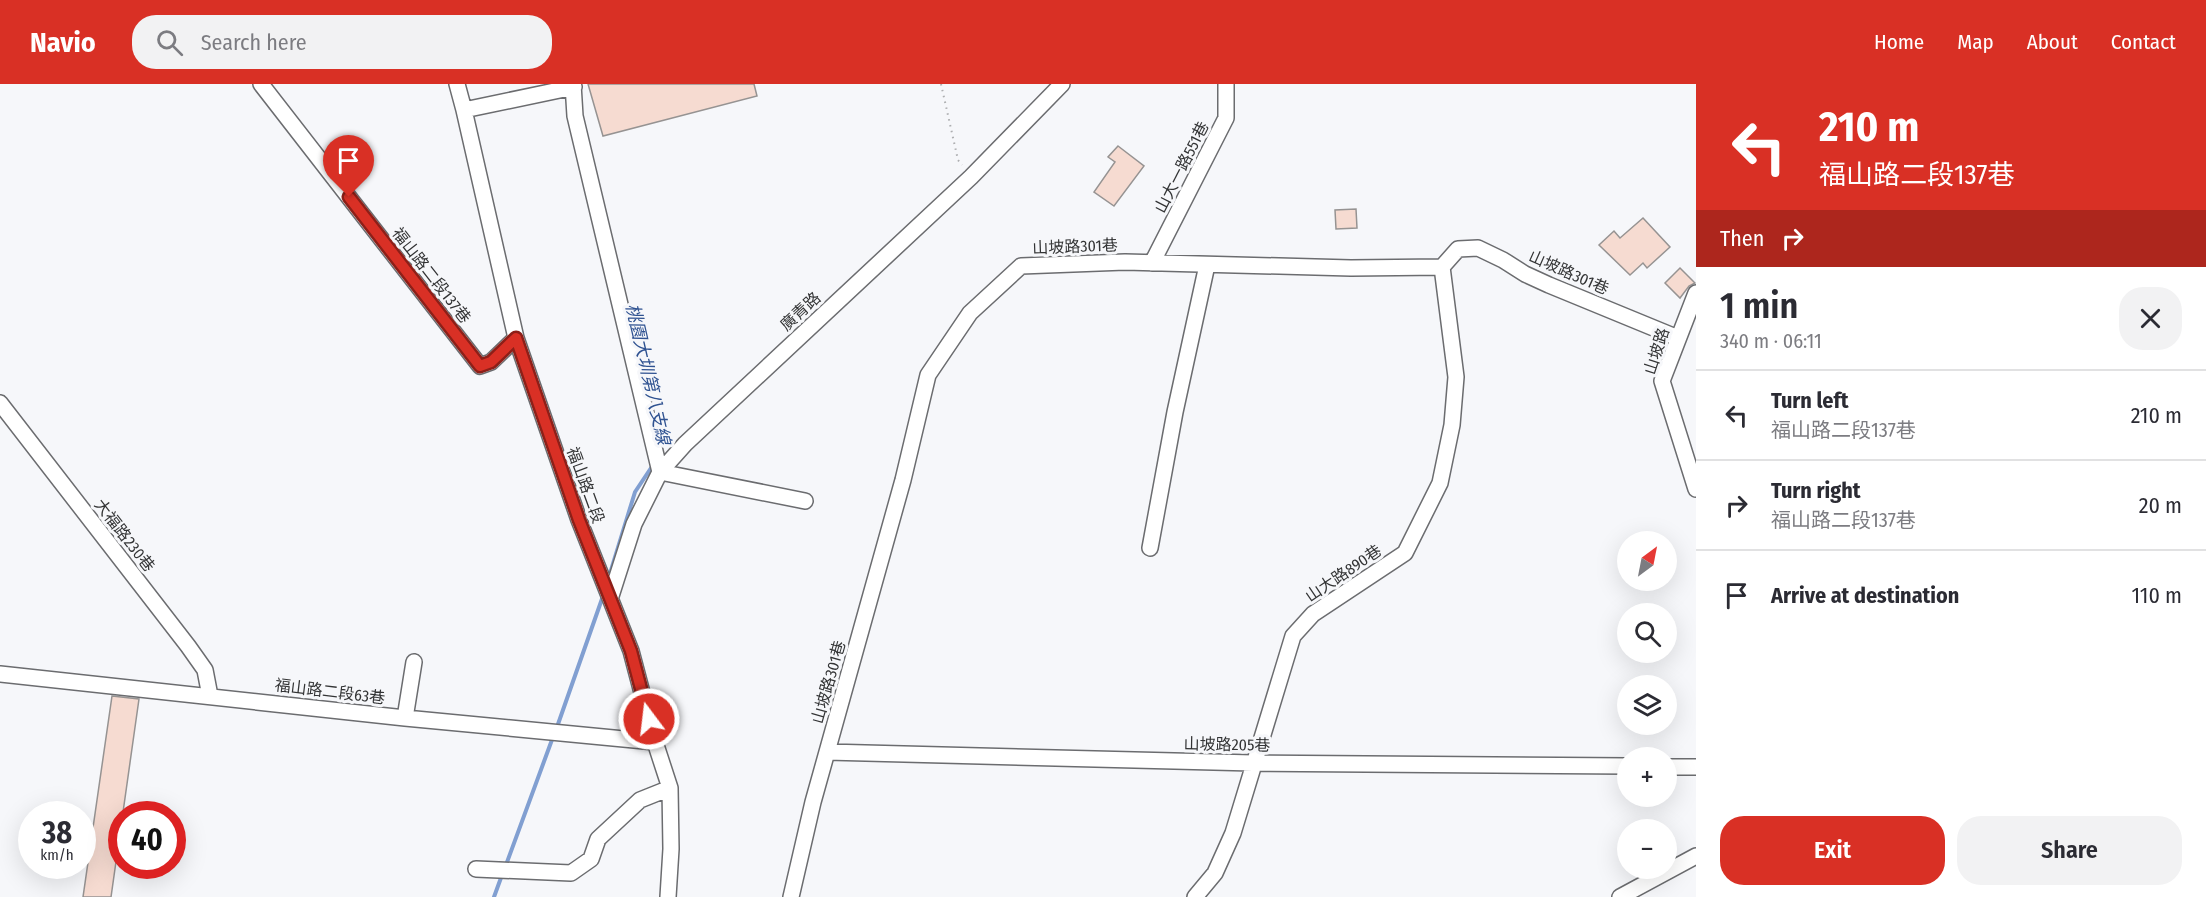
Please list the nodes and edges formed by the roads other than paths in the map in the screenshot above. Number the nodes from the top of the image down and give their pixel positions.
1 (261, 84) edge
2 (457, 84) edge
3 (1062, 84) edge
4 (1226, 84) edge
5 (574, 86) edge
6 (464, 110) junction
7 (1152, 263) junction
8 (1207, 265) junction
9 (1442, 267) junction
10 (1696, 293) edge
11 (516, 338) junction
12 (1678, 338) junction
13 (0, 403) edge
14 (1692, 459) edge
15 (660, 472) junction
16 (1696, 489) edge
17 (805, 501) dead end
18 (1150, 548) dead end
19 (611, 596) junction
20 (414, 662) dead end
21 (0, 674) edge
22 (210, 696) junction
23 (405, 718) junction
24 (655, 742) junction
25 (827, 752) junction
26 (1253, 762) junction
27 (1617, 766) edge
28 (1677, 767) edge
29 (1696, 768) edge
30 (670, 788) junction
31 (1696, 855) edge
32 (476, 869) dead end
33 (668, 897) edge
34 (791, 897) edge
35 (1195, 897) edge
36 (1620, 897) edge

1 - 11 street, 福山路二段137巷
2 - 6 street, 福山路二段
3 - 15 street, 廣青路
4 - 7 street, 山大一路551巷
5 - 6 street
5 - 15 street
6 - 11 street, 福山路二段
7 - 8 street, 山坡路301巷
7 - 25 street, 山坡路301巷
8 - 9 street, 山坡路301巷
8 - 18 street
9 - 12 street, 山坡路301巷
9 - 26 street, 山大路890巷
10 - 12 street, 山坡路
11 - 19 street, 福山路二段
12 - 14 street, 山坡路
13 - 22 street, 大福路230巷
14 - 16 street, 山坡路
15 - 17 street
15 - 19 street, 廣青路
19 - 24 street, 福山路二段
20 - 23 street
21 - 22 street, 福山路二段63巷
22 - 23 street, 福山路二段63巷
23 - 24 street, 福山路二段63巷
24 - 30 street, 福山路二段
25 - 26 street, 山坡路205巷
25 - 34 street, 山坡路301巷
26 - 27 street, 山坡路205巷
26 - 35 street, 山大路890巷
28 - 29 street
30 - 32 street
30 - 33 street, 福山路二段
31 - 36 street

